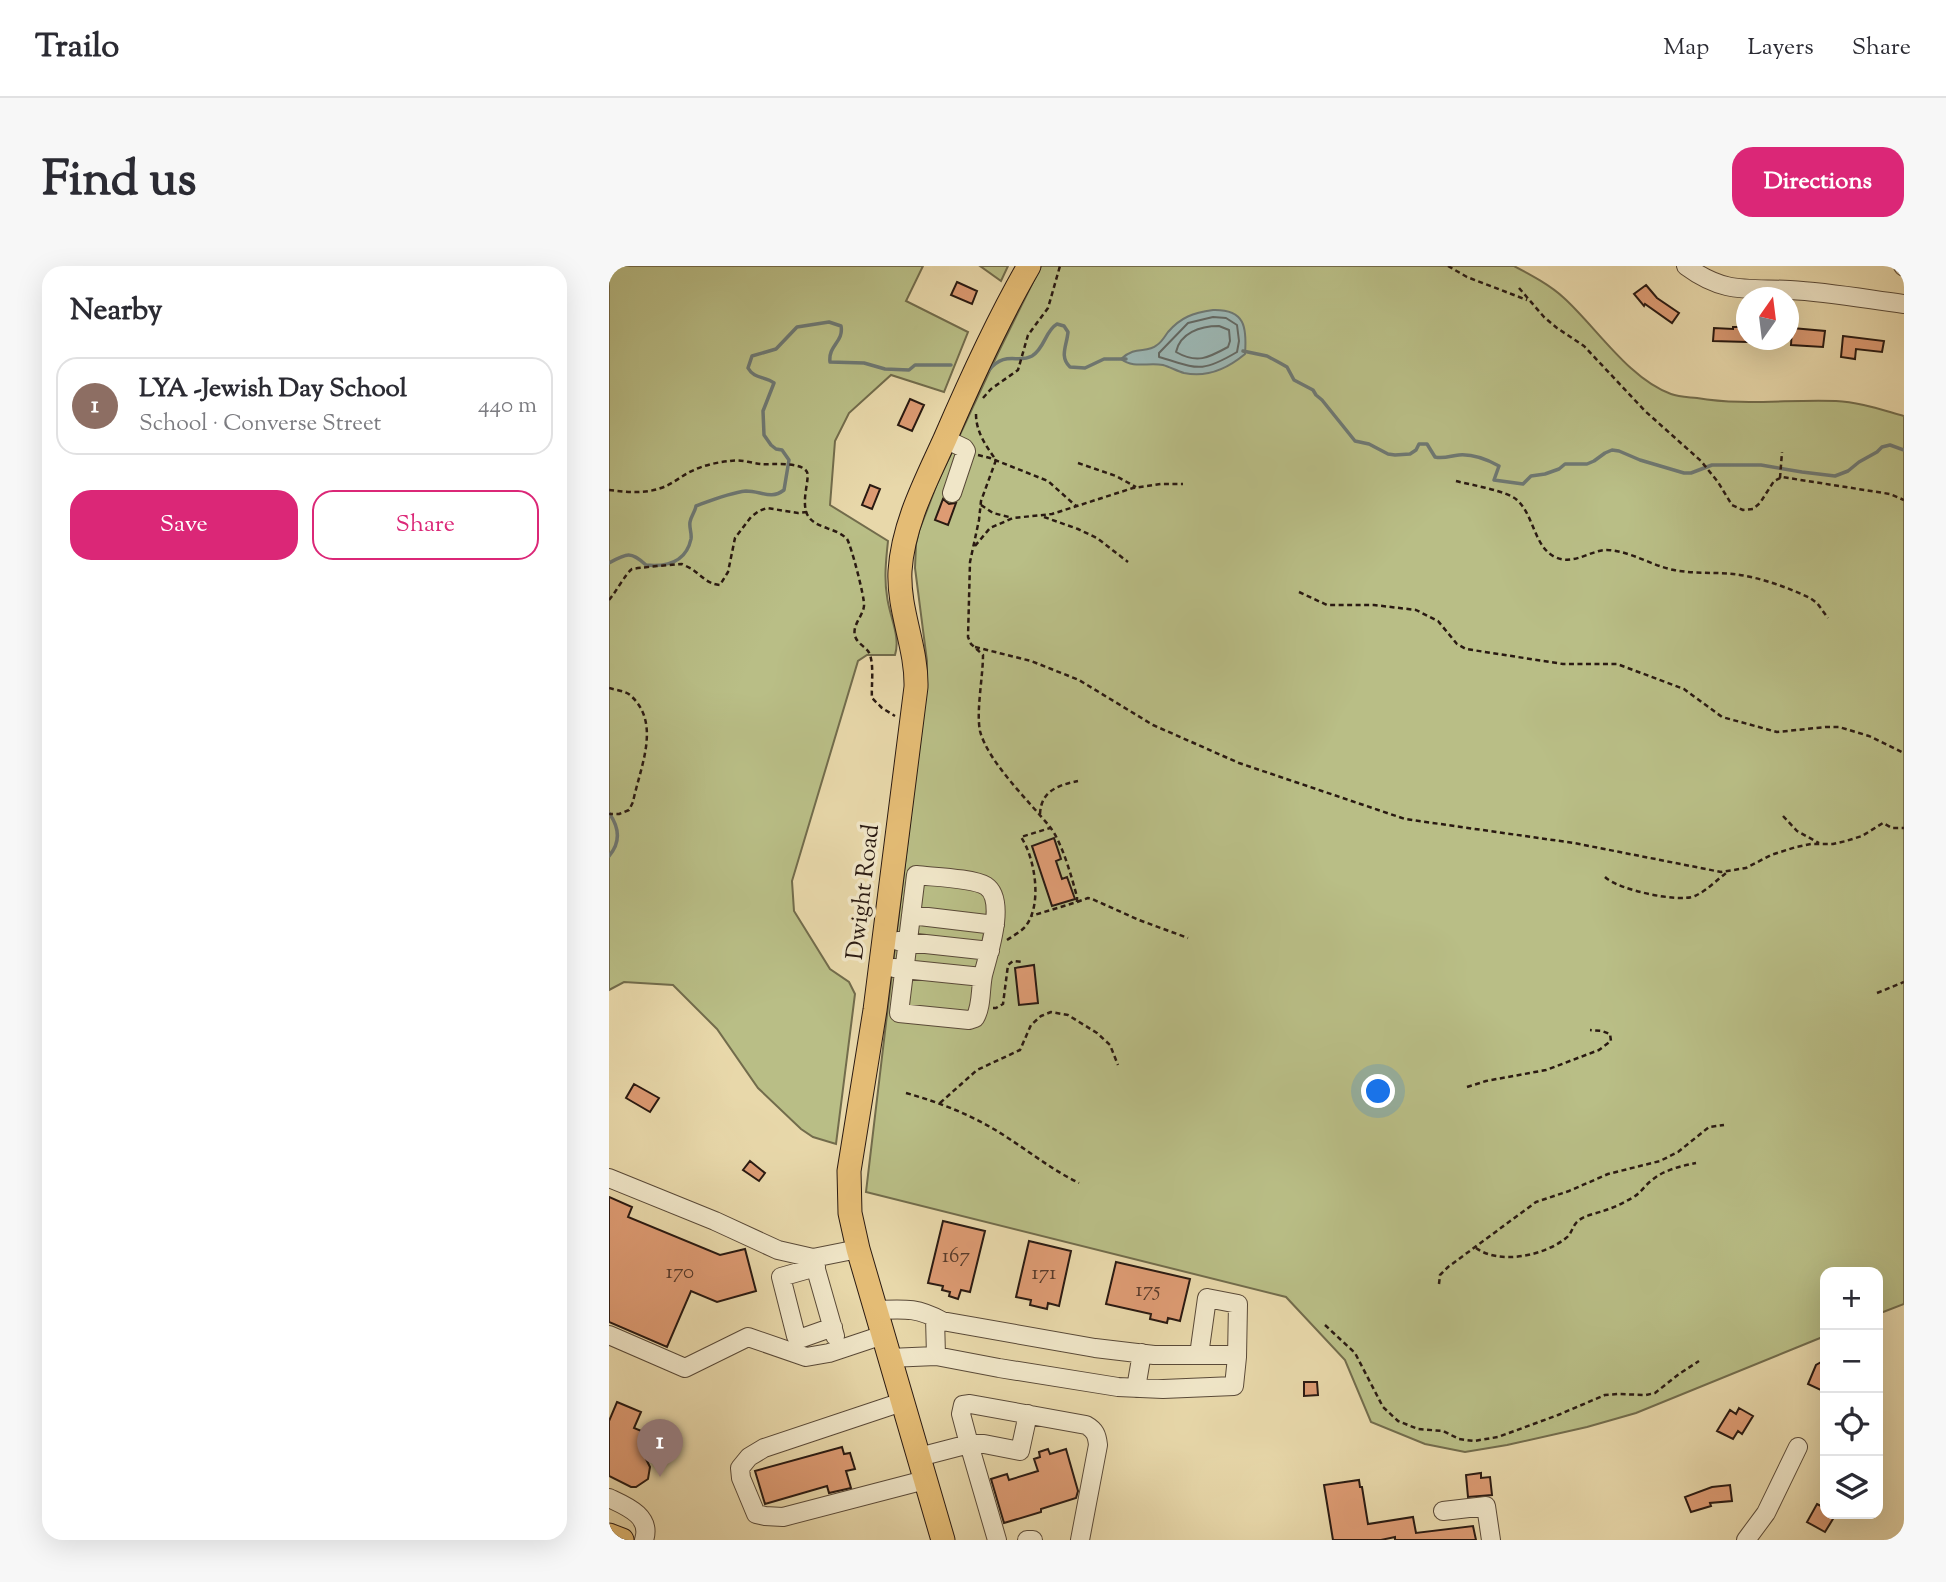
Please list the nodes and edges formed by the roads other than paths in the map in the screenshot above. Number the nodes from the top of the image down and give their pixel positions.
1 (1029, 266) edge
2 (1686, 266) edge
3 (1904, 304) edge
4 (945, 439) junction
5 (952, 493) dead end
6 (890, 897) junction
7 (912, 908) junction
8 (995, 925) junction
9 (884, 939) junction
10 (908, 942) junction
11 (990, 951) junction
12 (880, 967) junction
13 (904, 969) junction
14 (982, 977) junction
15 (609, 1178) edge
16 (857, 1249) junction
17 (815, 1263) junction
18 (876, 1310) junction
19 (935, 1318) junction
20 (833, 1327) junction
21 (609, 1335) edge
22 (883, 1335) junction
23 (839, 1349) junction
24 (1142, 1353) junction
25 (1199, 1355) junction
26 (936, 1356) junction
27 (1237, 1357) junction
28 (889, 1358) junction
29 (1136, 1388) junction
30 (902, 1402) junction
31 (1028, 1414) junction
32 (969, 1444) junction
33 (1798, 1447) dead end
34 (919, 1457) junction
35 (925, 1480) junction
36 (609, 1498) edge
37 (1443, 1511) dead end
38 (609, 1535) edge
39 (622, 1540) edge
40 (644, 1540) edge
41 (943, 1540) edge
42 (997, 1540) edge
43 (1027, 1540) edge
44 (1033, 1540) edge
45 (1080, 1540) edge
46 (1491, 1540) edge
47 (1746, 1540) edge

1 - 4 main road, Dwight Road
2 - 3 street
4 - 5 street
4 - 6 main road, Dwight Road
6 - 7 street
6 - 9 main road, Dwight Road
7 - 8 street
7 - 8 street
7 - 10 street
8 - 11 street
9 - 10 street
9 - 12 main road, Dwight Road
10 - 11 street
10 - 13 street
11 - 14 street
12 - 13 street
12 - 16 main road, Dwight Road
13 - 14 street
13 - 14 street
15 - 17 street
16 - 17 street
16 - 18 main road, Dwight Road
17 - 20 street
17 - 20 street
18 - 19 street
18 - 22 main road, Dwight Road
19 - 24 street
19 - 26 street
20 - 23 street
21 - 23 street
22 - 23 street
22 - 28 main road, Dwight Road
24 - 25 street
24 - 29 street
25 - 27 street
25 - 27 street
26 - 28 street
26 - 29 street
27 - 29 street
28 - 30 main road, Dwight Road
30 - 34 main road, Dwight Road
30 - 35 street
31 - 32 street
31 - 32 street
31 - 45 street
32 - 34 street
32 - 42 street
33 - 47 street
34 - 35 main road, Dwight Road
35 - 41 main road, Dwight Road
36 - 40 street
37 - 46 street
38 - 39 main road
43 - 44 street

